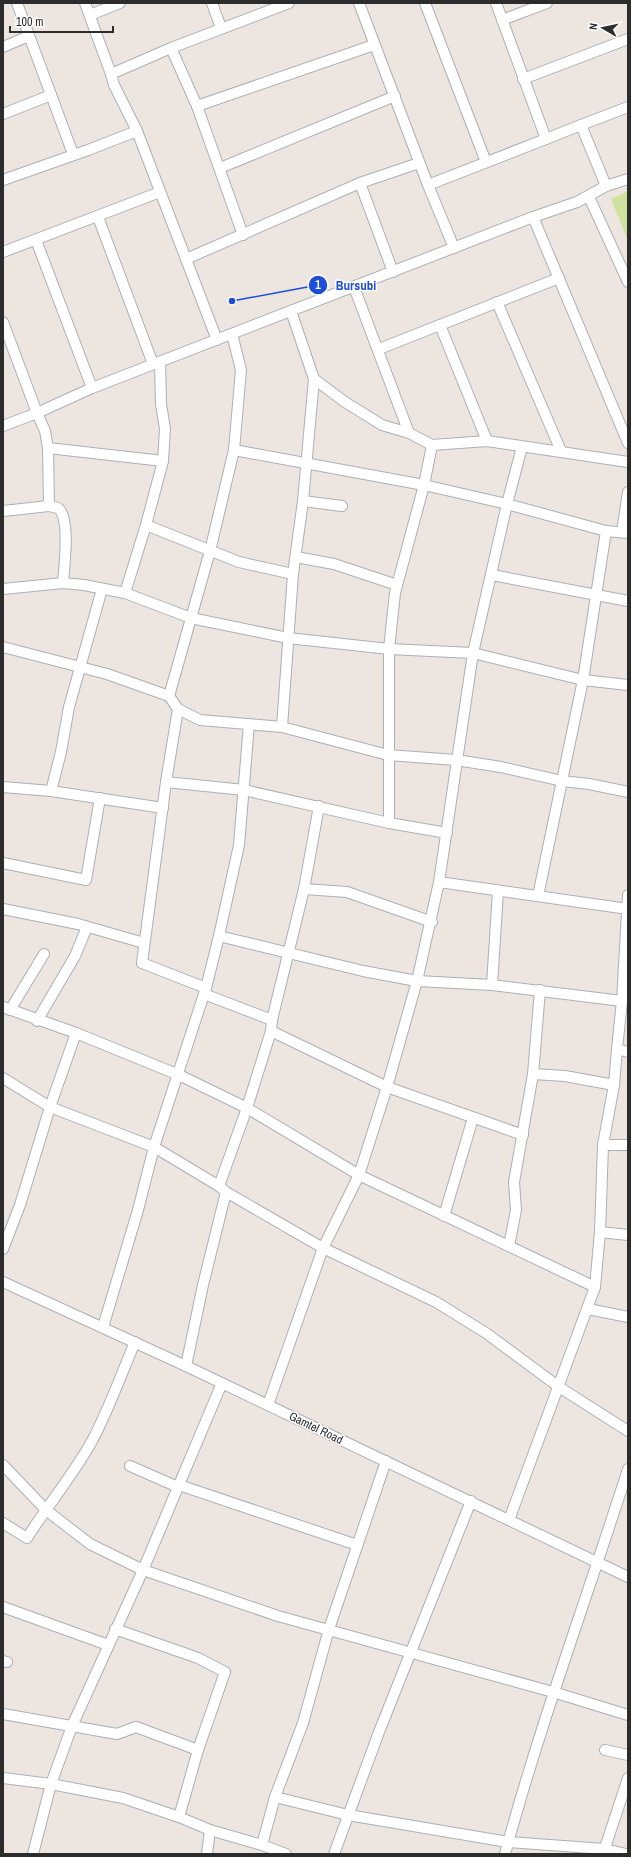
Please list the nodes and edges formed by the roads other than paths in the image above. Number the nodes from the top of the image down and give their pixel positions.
1 (17, 3) edge
2 (85, 3) edge
3 (120, 3) edge
4 (212, 3) edge
5 (359, 3) edge
6 (425, 3) edge
7 (496, 3) edge
8 (547, 3) edge
9 (285, 4) edge
10 (90, 15) junction
11 (502, 20) junction
12 (221, 28) junction
13 (29, 36) junction
14 (628, 39) edge
15 (374, 44) junction
16 (3, 47) edge
17 (171, 48) junction
18 (111, 74) junction
19 (523, 79) junction
20 (51, 95) junction
21 (395, 96) junction
22 (197, 106) junction
23 (628, 107) edge
24 (3, 114) edge
25 (581, 125) junction
26 (137, 131) junction
27 (546, 139) junction
28 (74, 154) junction
29 (486, 162) junction
30 (419, 163) junction
31 (220, 168) junction
32 (628, 179) edge
33 (3, 180) edge
34 (360, 182) junction
35 (428, 185) junction
36 (606, 186) junction
37 (160, 192) junction
38 (589, 197) junction
39 (98, 217) junction
40 (533, 217) junction
41 (243, 235) junction
42 (36, 240) junction
43 (454, 248) junction
44 (3, 252) edge
45 (186, 259) junction
46 (392, 272) junction
47 (558, 278) junction
48 (628, 282) edge
49 (354, 287) junction
50 (497, 302) junction
51 (291, 312) junction
52 (3, 322) edge
53 (440, 325) junction
54 (232, 334) junction
55 (217, 340) junction
56 (379, 349) junction
57 (156, 363) junction
58 (314, 379) junction
59 (92, 388) junction
60 (37, 413) junction
61 (3, 426) edge
62 (409, 432) junction
63 (487, 441) junction
64 (628, 443) edge
65 (432, 445) junction
66 (522, 447) junction
67 (48, 448) junction
68 (234, 450) junction
69 (561, 451) junction
70 (163, 461) junction
71 (628, 462) edge
72 (305, 463) junction
73 (424, 485) junction
74 (628, 492) edge
75 (302, 501) junction
76 (507, 504) junction
77 (49, 506) junction
78 (342, 506) dead end
79 (3, 511) edge
80 (146, 525) junction
81 (606, 531) junction
82 (625, 532) edge
83 (210, 551) junction
84 (296, 557) junction
85 (293, 574) junction
86 (492, 574) junction
87 (63, 583) junction
88 (397, 585) junction
89 (3, 589) edge
90 (102, 589) junction
91 (125, 592) junction
92 (597, 595) junction
93 (628, 601) edge
94 (191, 618) junction
95 (288, 638) junction
96 (3, 647) edge
97 (389, 649) junction
98 (473, 653) junction
99 (80, 669) junction
100 (583, 680) junction
101 (628, 685) edge
102 (169, 696) junction
103 (178, 709) junction
104 (249, 724) junction
105 (282, 727) junction
106 (388, 755) junction
107 (456, 760) junction
108 (562, 781) junction
109 (166, 782) junction
110 (3, 786) edge
111 (244, 790) junction
112 (51, 791) junction
113 (628, 792) edge
114 (100, 798) junction
115 (319, 806) junction
116 (163, 808) junction
117 (389, 823) junction
118 (447, 833) junction
119 (3, 863) edge
120 (439, 882) junction
121 (304, 889) junction
122 (498, 891) junction
123 (628, 895) edge
124 (538, 896) junction
125 (3, 909) edge
126 (627, 909) edge
127 (432, 922) junction
128 (86, 927) junction
129 (219, 936) junction
130 (144, 943) junction
131 (44, 954) dead end
132 (288, 954) junction
133 (417, 981) junction
134 (492, 985) junction
135 (540, 990) junction
136 (205, 991) junction
137 (622, 1001) junction
138 (7, 1009) edge
139 (272, 1020) junction
140 (37, 1021) junction
141 (271, 1031) junction
142 (76, 1033) junction
143 (618, 1049) junction
144 (628, 1052) edge
145 (533, 1074) junction
146 (179, 1075) junction
147 (3, 1078) edge
148 (614, 1085) junction
149 (387, 1087) junction
150 (50, 1107) junction
151 (247, 1108) junction
152 (473, 1118) junction
153 (523, 1135) junction
154 (603, 1145) junction
155 (628, 1145) edge
156 (154, 1148) junction
157 (358, 1175) junction
158 (222, 1189) junction
159 (444, 1216) junction
160 (600, 1232) junction
161 (628, 1235) edge
162 (509, 1246) junction
163 (323, 1248) junction
164 (3, 1249) edge
165 (3, 1282) edge
166 (595, 1287) junction
167 (588, 1309) junction
168 (628, 1316) edge
169 (103, 1327) junction
170 (135, 1342) junction
171 (186, 1366) junction
172 (222, 1383) junction
173 (559, 1387) junction
174 (268, 1405) junction
175 (628, 1431) edge
176 (386, 1461) junction
177 (3, 1465) edge
178 (130, 1466) dead end
179 (628, 1469) edge
180 (178, 1486) junction
181 (471, 1501) junction
182 (46, 1510) junction
183 (509, 1520) junction
184 (3, 1523) edge
185 (357, 1545) junction
186 (598, 1563) junction
187 (142, 1570) junction
188 (628, 1577) edge
189 (3, 1607) edge
190 (115, 1629) junction
191 (329, 1629) junction
192 (108, 1645) junction
193 (411, 1652) junction
194 (553, 1692) junction
195 (3, 1714) edge
196 (628, 1715) edge
197 (72, 1726) junction
198 (198, 1750) junction
199 (606, 1750) dead end
200 (628, 1755) edge
201 (3, 1778) edge
202 (628, 1778) edge
203 (51, 1784) junction
204 (275, 1796) junction
205 (348, 1815) junction
206 (179, 1817) junction
207 (210, 1830) junction
208 (508, 1842) junction
209 (262, 1845) junction
210 (604, 1852) edge
211 (33, 1854) edge
212 (207, 1854) edge
213 (286, 1854) edge
214 (334, 1854) edge
215 (505, 1854) edge
216 (626, 1854) edge

1 - 13 street
2 - 10 street
3 - 10 street
4 - 12 street
5 - 15 street
6 - 29 street
7 - 11 street
8 - 11 street
9 - 12 street
10 - 18 street
11 - 19 street
12 - 17 street
13 - 16 street
13 - 20 street
14 - 19 street
15 - 21 street
15 - 22 street
17 - 18 street
17 - 22 street
18 - 26 street
19 - 27 street
20 - 24 street
20 - 28 street
21 - 30 street
21 - 31 street
22 - 31 street
23 - 25 street
25 - 27 street
25 - 36 street
26 - 28 street
26 - 37 street
27 - 29 street
28 - 33 street
29 - 35 street
30 - 34 street
30 - 35 street
31 - 41 street
32 - 36 street
34 - 41 street
34 - 46 street
35 - 43 street
36 - 38 street
37 - 39 street
37 - 45 street
38 - 40 street
38 - 48 street
39 - 42 street
39 - 57 street
40 - 43 street
40 - 47 street
41 - 45 street
42 - 44 street
42 - 59 street
43 - 46 street
45 - 55 street
46 - 49 street
47 - 50 street
47 - 64 street
49 - 51 street
49 - 56 street
50 - 53 street
50 - 69 street
51 - 54 street
51 - 58 street
52 - 60 street
53 - 56 street
53 - 63 street
54 - 55 street
54 - 68 street
55 - 57 street
56 - 62 street
57 - 59 street
57 - 70 street
58 - 62 street
58 - 72 street
59 - 60 street
60 - 61 street
60 - 67 street
62 - 65 street
63 - 65 street
63 - 66 street
65 - 73 street
66 - 69 street
66 - 76 street
67 - 70 street
67 - 77 street
68 - 72 street
68 - 83 street
69 - 71 street
70 - 80 street
72 - 73 street
72 - 75 street
73 - 76 street
73 - 88 street
74 - 82 street
75 - 78 street
75 - 84 street
76 - 81 street
76 - 86 street
77 - 79 street
77 - 87 street
80 - 83 street
80 - 91 street
81 - 82 street
81 - 92 street
83 - 85 street
83 - 94 street
84 - 85 street
84 - 88 street
85 - 95 street
86 - 92 street
86 - 98 street
87 - 89 street
87 - 90 street
88 - 97 street
90 - 91 street
90 - 99 street
91 - 94 street
92 - 93 street
92 - 100 street
94 - 95 street
94 - 102 street
95 - 97 street
95 - 105 street
96 - 99 street
97 - 98 street
97 - 106 street
98 - 100 street
98 - 107 street
99 - 102 street
99 - 112 street
100 - 101 street
100 - 108 street
102 - 103 street
103 - 104 street
103 - 109 street
104 - 105 street
104 - 111 street
105 - 106 street
106 - 107 street
106 - 117 street
107 - 108 street
107 - 118 street
108 - 113 street
108 - 124 street
109 - 111 street
109 - 116 street
110 - 112 street
111 - 115 street
111 - 129 street
112 - 114 street
114 - 116 street
114 - 119 street
115 - 117 street
115 - 121 street
116 - 130 street
117 - 118 street
118 - 120 street
120 - 122 street
120 - 127 street
121 - 127 street
121 - 132 street
122 - 124 street
122 - 134 street
123 - 126 street
124 - 126 street
125 - 128 street
126 - 137 street
127 - 133 street
128 - 130 street
128 - 140 street
129 - 132 street
129 - 136 street
130 - 136 street
131 - 138 street
132 - 133 street
132 - 139 street
133 - 134 street
133 - 149 street
134 - 135 street
135 - 137 street
135 - 145 street
136 - 139 street
136 - 146 street
137 - 143 street
138 - 140 street
139 - 141 street
140 - 142 street
141 - 149 street
141 - 151 street
142 - 146 street
142 - 150 street
143 - 144 street
143 - 148 street
145 - 148 street
145 - 153 street
146 - 151 street
146 - 156 street
147 - 150 street
148 - 154 street
149 - 152 street
149 - 157 street
150 - 156 street
150 - 164 street
151 - 157 street
151 - 158 street
152 - 153 street
152 - 159 street
153 - 162 street
154 - 155 street
154 - 160 street
156 - 158 street
156 - 169 street
157 - 159 street
157 - 163 street
158 - 163 street
158 - 171 street
159 - 162 street
160 - 161 street
160 - 166 street
162 - 166 street
163 - 173 street
163 - 174 street
165 - 169 street, Gamtel Road
166 - 167 street
167 - 168 street
167 - 173 street
169 - 170 street, Gamtel Road
170 - 171 street, Gamtel Road
170 - 182 street
171 - 172 street, Gamtel Road
172 - 174 street, Gamtel Road
172 - 180 street
173 - 175 street
173 - 183 street
174 - 176 street, Gamtel Road
176 - 181 street, Gamtel Road
176 - 185 street
177 - 182 street
178 - 180 street
179 - 186 street
180 - 185 street
180 - 187 street
181 - 183 street, Gamtel Road
181 - 193 street
182 - 184 street
182 - 187 street
183 - 186 street, Gamtel Road
185 - 191 street
186 - 188 street, Gamtel Road
186 - 194 street
187 - 190 street
187 - 191 street
189 - 192 street
190 - 192 street
190 - 198 street
191 - 193 street
191 - 204 street
192 - 197 street
193 - 194 street
193 - 205 street
194 - 196 street
194 - 208 street
195 - 197 street
197 - 198 street
197 - 203 street
198 - 206 street
199 - 200 street
201 - 203 street
202 - 210 street
203 - 206 street
203 - 211 street
204 - 205 street
204 - 209 street
205 - 208 street
205 - 214 street
206 - 207 street
207 - 209 street
207 - 212 street
208 - 210 street
208 - 215 street
209 - 213 street
210 - 216 street

